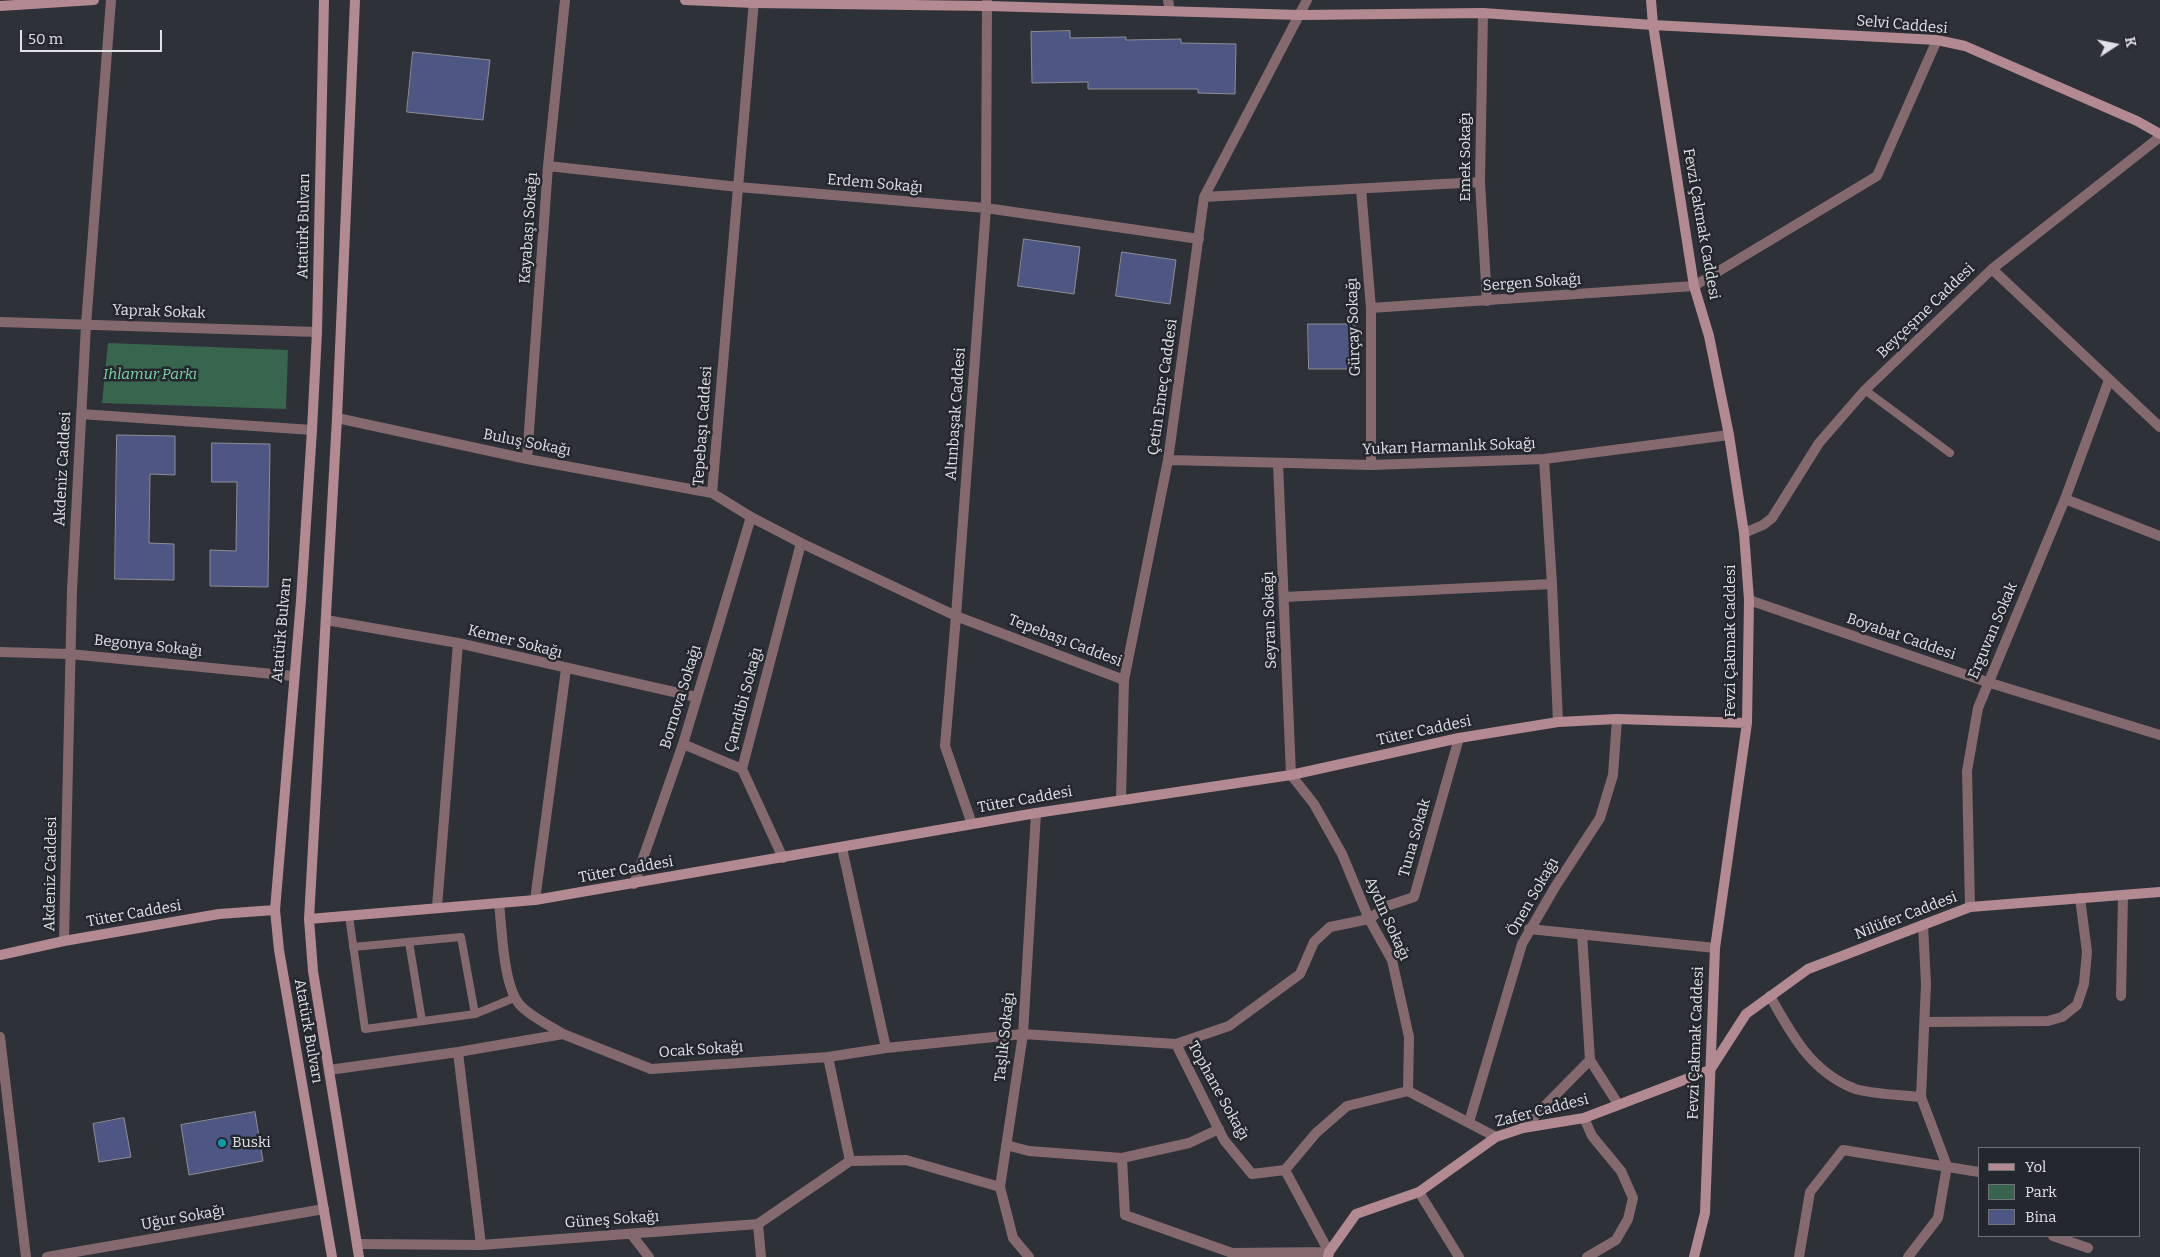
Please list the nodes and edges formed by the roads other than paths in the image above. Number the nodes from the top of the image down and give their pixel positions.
1 (94, 0) edge
2 (111, 0) edge
3 (324, 0) edge
4 (355, 0) edge
5 (565, 0) edge
6 (685, 0) edge
7 (1168, 0) edge
8 (1306, 0) edge
9 (1651, 0) edge
10 (754, 2) edge
11 (822, 2) edge
12 (988, 3) edge
13 (0, 6) edge
14 (1170, 11) junction
15 (1483, 13) junction
16 (1300, 15) junction
17 (1653, 25) junction
18 (1937, 40) junction
19 (2160, 136) edge
20 (548, 166) junction
21 (1480, 182) junction
22 (738, 187) junction
23 (1361, 189) junction
24 (1204, 197) junction
25 (986, 208) junction
26 (1199, 239) junction
27 (1992, 269) junction
28 (1694, 286) junction
29 (1487, 301) junction
30 (1371, 308) junction
31 (0, 322) edge
32 (86, 325) junction
33 (316, 332) junction
34 (2109, 380) junction
35 (1865, 390) junction
36 (81, 414) junction
37 (337, 418) junction
38 (2160, 427) edge
39 (312, 430) junction
40 (1729, 435) junction
41 (1950, 453) dead end
42 (527, 459) junction
43 (1544, 459) junction
44 (1168, 460) junction
45 (1278, 463) junction
46 (1371, 465) junction
47 (712, 493) junction
48 (2065, 499) junction
49 (751, 517) junction
50 (1744, 533) junction
51 (2160, 536) edge
52 (801, 543) junction
53 (1552, 584) junction
54 (1284, 597) junction
55 (1749, 600) junction
56 (956, 616) junction
57 (326, 620) junction
58 (458, 643) junction
59 (0, 652) edge
60 (70, 654) junction
61 (566, 669) junction
62 (293, 676) junction
63 (1124, 680) junction
64 (1987, 682) junction
65 (696, 698) junction
66 (1617, 720) junction
67 (1558, 722) junction
68 (1747, 723) junction
69 (2160, 734) edge
70 (1459, 738) junction
71 (683, 744) junction
72 (742, 769) junction
73 (1291, 775) junction
74 (1122, 799) junction
75 (1036, 813) junction
76 (972, 824) junction
77 (842, 848) junction
78 (783, 858) junction
79 (634, 884) junction
80 (2160, 892) edge
81 (2123, 895) junction
82 (2080, 898) junction
83 (535, 900) junction
84 (499, 903) junction
85 (437, 907) junction
86 (1970, 908) junction
87 (275, 910) junction
88 (349, 916) junction
89 (309, 919) junction
90 (1369, 919) junction
91 (1923, 925) junction
92 (1529, 929) junction
93 (1582, 934) junction
94 (64, 941) junction
95 (409, 942) junction
96 (353, 947) junction
97 (1715, 948) junction
98 (0, 954) edge
99 (1770, 996) junction
100 (2121, 996) dead end
101 (514, 998) junction
102 (475, 1014) junction
103 (422, 1021) junction
104 (1925, 1022) junction
105 (562, 1034) junction
106 (1023, 1034) junction
107 (0, 1037) edge
108 (1176, 1044) junction
109 (886, 1048) junction
110 (458, 1052) junction
111 (828, 1057) junction
112 (1590, 1060) junction
113 (329, 1070) junction
114 (1710, 1070) junction
115 (1408, 1091) junction
116 (1921, 1097) junction
117 (1618, 1104) junction
118 (1584, 1118) junction
119 (1469, 1122) junction
120 (1523, 1128) junction
121 (1218, 1129) junction
122 (1496, 1137) junction
123 (1006, 1145) junction
124 (1122, 1158) junction
125 (850, 1161) junction
126 (1947, 1166) junction
127 (1285, 1170) junction
128 (1978, 1172) edge
129 (1000, 1187) junction
130 (1419, 1192) junction
131 (324, 1208) junction
132 (758, 1224) junction
133 (631, 1234) junction
134 (2056, 1237) edge
135 (357, 1244) junction
136 (481, 1245) junction
137 (2088, 1248) dead end
138 (1329, 1254) edge
139 (26, 1257) edge
140 (47, 1257) edge
141 (332, 1257) edge
142 (359, 1257) edge
143 (649, 1257) edge
144 (761, 1257) edge
145 (1029, 1257) edge
146 (1459, 1257) edge
147 (1587, 1257) edge
148 (1694, 1257) edge
149 (1799, 1257) edge
150 (1908, 1257) edge

1 - 13 street
2 - 32 street, Akdeniz Caddesi
3 - 33 street, Atatürk Bulvarı
4 - 37 street
5 - 20 street, Kayabaşı Sokağı
6 - 10 street, Selvi Caddesi
7 - 14 street
8 - 16 street, Çetin Emeç Caddesi
9 - 17 street, Fevzi Çakmak Caddesi
10 - 11 street, Selvi Caddesi
10 - 22 street, Tepebaşı Caddesi
11 - 12 street, Selvi Caddesi
12 - 14 street, Selvi Caddesi
12 - 25 street, Altınbaşak Caddesi
14 - 16 street, Selvi Caddesi
15 - 16 street, Selvi Caddesi
15 - 17 street, Selvi Caddesi
15 - 21 street, Emek Sokağı
16 - 24 street, Çetin Emeç Caddesi
17 - 18 street, Selvi Caddesi
17 - 28 street, Fevzi Çakmak Caddesi
18 - 19 street, Selvi Caddesi
18 - 28 street
19 - 27 street, Beyçeşme Caddesi
20 - 22 street, Erdem Sokağı
20 - 42 street, Kayabaşı Sokağı
21 - 23 street
21 - 29 street, Emek Sokağı
22 - 25 street, Erdem Sokağı
22 - 47 street, Tepebaşı Caddesi
23 - 24 street
23 - 30 street, Gürçay Sokağı
24 - 26 street, Çetin Emeç Caddesi
25 - 26 street, Erdem Sokağı
25 - 56 street, Altınbaşak Caddesi
26 - 44 street, Çetin Emeç Caddesi
27 - 34 street
27 - 35 street, Beyçeşme Caddesi
28 - 29 street, Sergen Sokağı
28 - 40 street, Fevzi Çakmak Caddesi
29 - 30 street, Sergen Sokağı
30 - 46 street, Gürçay Sokağı
31 - 32 street, Yaprak Sokak
32 - 33 street, Yaprak Sokak
32 - 36 street, Akdeniz Caddesi
33 - 39 street, Atatürk Bulvarı
34 - 38 street
34 - 48 street, Erguvan Sokak
35 - 41 lane
35 - 50 street, Beyçeşme Caddesi
36 - 39 street
36 - 60 street, Akdeniz Caddesi
37 - 42 street, Buluş Sokağı
37 - 57 street
39 - 62 street, Atatürk Bulvarı
40 - 43 street, Yukarı Harmanlık Sokağı
40 - 50 street, Fevzi Çakmak Caddesi
42 - 47 street, Buluş Sokağı
43 - 46 street, Yukarı Harmanlık Sokağı
43 - 53 street
44 - 45 street, Yukarı Harmanlık Sokağı
44 - 63 street, Çetin Emeç Caddesi
45 - 46 street, Yukarı Harmanlık Sokağı
45 - 54 street, Seyran Sokağı
47 - 49 street, Tepebaşı Caddesi
48 - 51 street
48 - 64 street, Erguvan Sokak
49 - 52 street, Tepebaşı Caddesi
49 - 65 street, Bornova Sokağı
50 - 55 street, Fevzi Çakmak Caddesi
52 - 56 street, Tepebaşı Caddesi
52 - 72 street, Çamdibi Sokağı
53 - 54 street
53 - 67 street
54 - 73 street, Seyran Sokağı
55 - 64 street, Boyabat Caddesi
55 - 68 street, Fevzi Çakmak Caddesi
56 - 63 street, Tepebaşı Caddesi
56 - 76 street, Altınbaşak Caddesi
57 - 58 street, Kemer Sokağı
57 - 89 street
58 - 61 street, Kemer Sokağı
58 - 85 street
59 - 60 street, Begonya Sokağı
60 - 62 street, Begonya Sokağı
60 - 94 street, Akdeniz Caddesi
61 - 65 street, Kemer Sokağı
61 - 83 street
62 - 87 street, Atatürk Bulvarı
63 - 74 street, Çetin Emeç Caddesi
64 - 69 street, Boyabat Caddesi
64 - 86 street, Erguvan Sokak
65 - 71 street, Bornova Sokağı
66 - 67 street, Tüter Caddesi
66 - 68 street, Tüter Caddesi
66 - 92 street, Önen Sokağı
67 - 70 street, Tüter Caddesi
68 - 97 street, Fevzi Çakmak Caddesi
70 - 73 street, Tüter Caddesi
70 - 90 street, Tuna Sokak
71 - 72 street
71 - 79 street, Bornova Sokağı
72 - 78 street, Çamdibi Sokağı
73 - 74 street, Tüter Caddesi
73 - 90 street, Aydın Sokağı
74 - 75 street, Tüter Caddesi
75 - 76 street, Tüter Caddesi
75 - 106 street, Taşlık Sokağı
76 - 77 street, Tüter Caddesi
77 - 78 street, Tüter Caddesi
77 - 109 street
78 - 79 street, Tüter Caddesi
79 - 83 street, Tüter Caddesi
80 - 81 street, Nilüfer Caddesi
81 - 82 street, Nilüfer Caddesi
81 - 100 street
82 - 86 street, Nilüfer Caddesi
82 - 104 street
83 - 84 street, Tüter Caddesi
84 - 85 street, Tüter Caddesi
84 - 101 street
85 - 88 street, Tüter Caddesi
86 - 91 street, Nilüfer Caddesi
87 - 94 street, Tüter Caddesi
87 - 131 street, Atatürk Bulvarı
88 - 89 street, Tüter Caddesi
88 - 96 lane
89 - 113 street
90 - 108 street, Tuna Sokak
90 - 115 street, Aydın Sokağı
91 - 99 street, Nilüfer Caddesi
91 - 104 street
92 - 93 street
92 - 119 street, Önen Sokağı
93 - 97 street
93 - 112 street
94 - 98 street, Tüter Caddesi
95 - 96 lane
95 - 102 lane
95 - 103 lane
96 - 103 lane
97 - 114 street, Fevzi Çakmak Caddesi
99 - 114 street, Nilüfer Caddesi
99 - 116 street
101 - 102 lane
101 - 105 street, Ocak Sokağı
102 - 103 lane
104 - 116 street
105 - 110 street
105 - 111 street, Ocak Sokağı
106 - 108 street, Tophane Sokağı
106 - 109 street, Ocak Sokağı
106 - 123 street, Taşlık Sokağı
107 - 139 street
108 - 121 street, Tophane Sokağı
109 - 111 street, Ocak Sokağı
110 - 113 street
110 - 136 street
111 - 125 street
112 - 117 street
112 - 120 street
113 - 135 street
114 - 117 street, Zafer Caddesi
114 - 148 street, Fevzi Çakmak Caddesi
115 - 119 street
115 - 127 street
116 - 126 street
117 - 118 street, Zafer Caddesi
118 - 120 street, Zafer Caddesi
118 - 147 street
119 - 122 street
120 - 122 street, Zafer Caddesi
121 - 124 street
121 - 127 street, Tophane Sokağı
122 - 130 street, Zafer Caddesi
123 - 124 street
123 - 129 street, Taşlık Sokağı
124 - 138 street
125 - 129 street
125 - 132 street, Güneş Sokağı
126 - 128 street
126 - 149 street
126 - 150 street
127 - 138 street
129 - 145 street, Taşlık Sokağı
130 - 138 street, Zafer Caddesi
130 - 146 street
131 - 140 street, Uğur Sokağı
131 - 141 street, Atatürk Bulvarı
132 - 133 street, Güneş Sokağı
132 - 144 street
133 - 136 street, Güneş Sokağı
133 - 143 street
134 - 137 street
135 - 136 street, Güneş Sokağı
135 - 142 street

